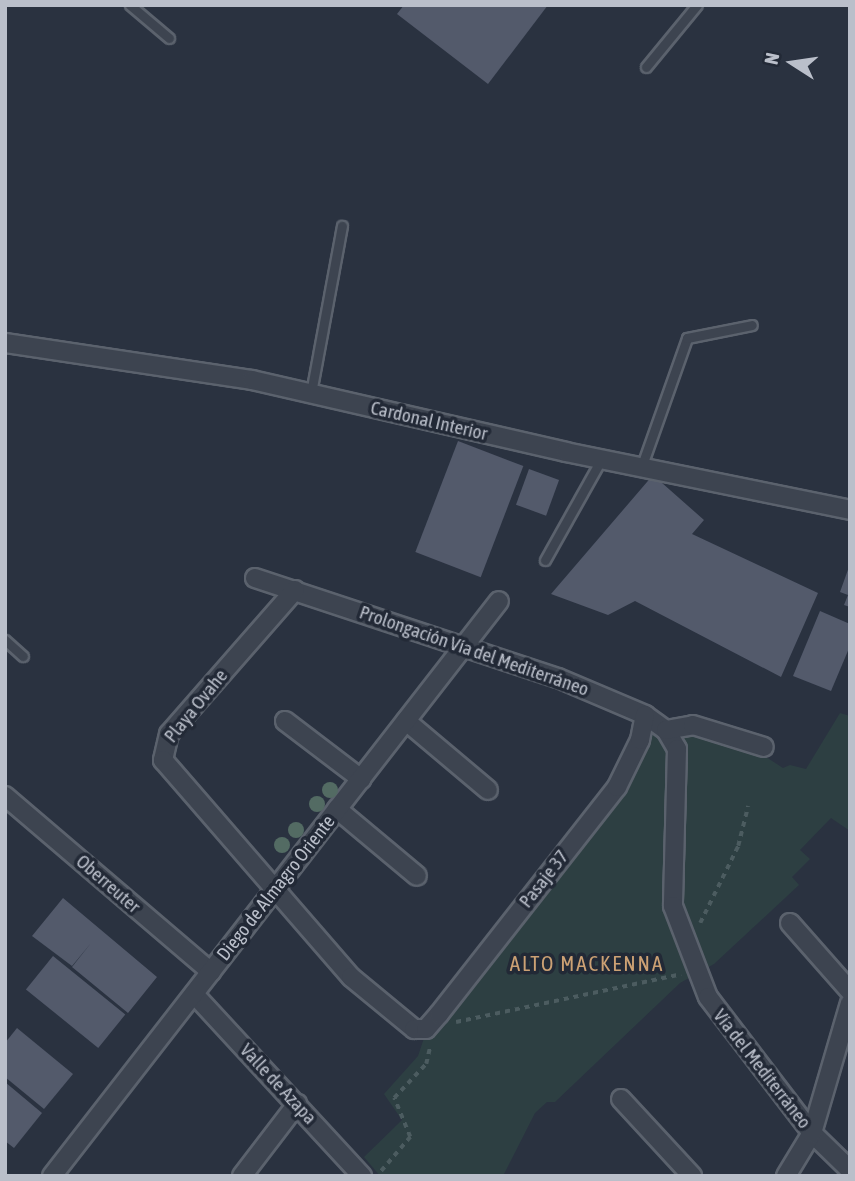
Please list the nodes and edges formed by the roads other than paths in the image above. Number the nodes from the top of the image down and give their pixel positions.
1 (130, 5) edge
2 (697, 5) edge
3 (169, 38) dead end
4 (646, 67) dead end
5 (342, 226) dead end
6 (752, 325) dead end
7 (5, 343) edge
8 (311, 393) junction
9 (601, 460) junction
10 (640, 468) junction
11 (850, 510) edge
12 (545, 560) dead end
13 (255, 578) dead end
14 (295, 590) junction
15 (499, 601) dead end
16 (5, 640) edge
17 (467, 644) junction
18 (23, 656) dead end
19 (645, 715) junction
20 (285, 721) dead end
21 (406, 721) junction
22 (666, 730) junction
23 (764, 747) dead end
24 (677, 749) joint
25 (361, 779) junction
26 (488, 790) dead end
27 (5, 796) edge
28 (337, 809) junction
29 (417, 876) dead end
30 (275, 888) junction
31 (790, 923) dead end
32 (211, 972) junction
33 (850, 991) edge
34 (194, 994) junction
35 (850, 1003) edge
36 (421, 1030) joint
37 (846, 1033) edge
38 (621, 1099) dead end
39 (297, 1104) junction
40 (811, 1133) junction
41 (850, 1171) edge
42 (52, 1176) edge
43 (242, 1176) edge
44 (362, 1176) edge
45 (692, 1176) edge
46 (786, 1176) edge

1 - 3 lane
2 - 4 lane
5 - 8 lane
6 - 10 lane
7 - 8 street, Cardonal Interior
8 - 9 street, Cardonal Interior
9 - 10 street, Cardonal Interior
9 - 12 lane
10 - 11 street, Cardonal Interior
13 - 14 street, Prolongación Vía del Mediterráneo
14 - 17 street, Prolongación Vía del Mediterráneo
14 - 30 street, Playa Ovahe
15 - 17 street, Diego de Almagro Oriente
16 - 18 lane
17 - 19 street, Prolongación Vía del Mediterráneo
17 - 21 street, Diego de Almagro Oriente
19 - 22 street, Prolongación Vía del Mediterráneo
19 - 36 street, Pasaje 37
20 - 25 street
21 - 25 street, Diego de Almagro Oriente
21 - 26 street
22 - 23 street
22 - 24 street, Prolongación Vía del Mediterráneo
24 - 40 street, Vía del Mediterráneo
25 - 28 street, Diego de Almagro Oriente
27 - 32 street, Oberreuter
28 - 29 street
28 - 30 street, Diego de Almagro Oriente
30 - 32 street, Diego de Almagro Oriente
30 - 36 street, Playa Ovahe
31 - 33 street
32 - 34 street, Diego de Almagro Oriente
34 - 39 street, Valle de Azapa
34 - 42 street, Diego de Almagro Oriente
35 - 37 street
37 - 40 street
38 - 45 street
39 - 43 street
39 - 44 street, Valle de Azapa
40 - 41 street, Vía del Mediterráneo
40 - 46 street

